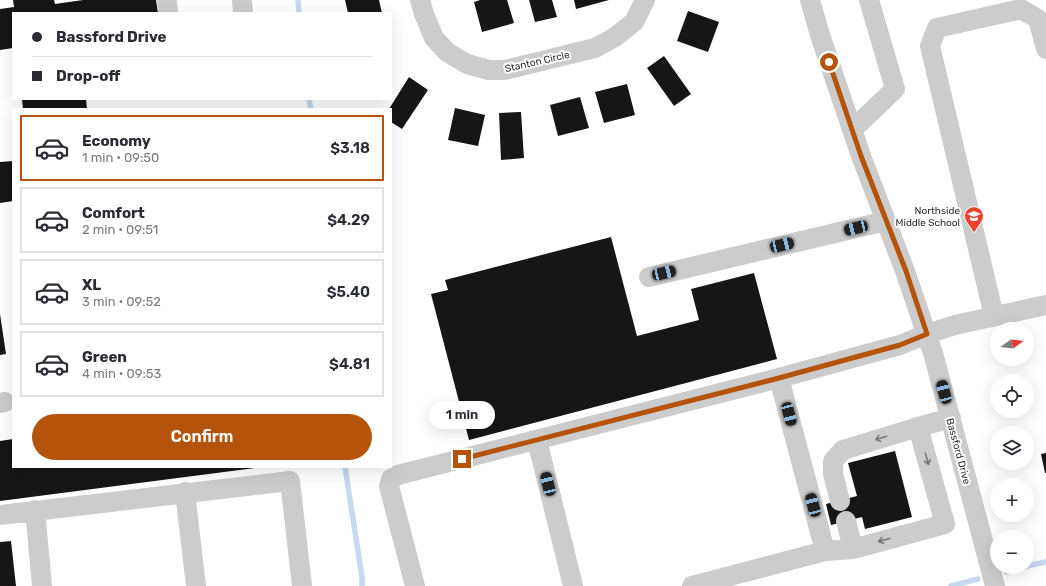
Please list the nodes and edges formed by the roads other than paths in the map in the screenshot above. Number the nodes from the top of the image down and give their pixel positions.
1 (167, 0) edge
2 (242, 0) edge
3 (420, 0) edge
4 (645, 0) edge
5 (810, 0) edge
6 (869, 0) edge
7 (168, 12) edge
8 (243, 12) edge
9 (1046, 49) edge
10 (852, 130) junction
11 (886, 221) junction
12 (649, 277) dead end
13 (1046, 304) edge
14 (994, 316) junction
15 (927, 334) junction
16 (779, 378) junction
17 (951, 418) junction
18 (918, 427) junction
19 (538, 440) junction
20 (185, 492) junction
21 (840, 501) dead end
22 (36, 510) junction
23 (0, 515) edge
24 (846, 521) dead end
25 (853, 548) junction
26 (825, 551) junction
27 (42, 586) edge
28 (196, 586) edge
29 (302, 586) edge
30 (415, 586) edge
31 (573, 586) edge
32 (692, 586) edge
33 (995, 586) edge

1 - 7 street
2 - 8 street
3 - 4 street, Stanton Circle
5 - 10 street, Bassford Drive
6 - 10 street
9 - 14 street
10 - 11 street, Bassford Drive
11 - 12 street
11 - 15 street, Bassford Drive
13 - 14 street
14 - 15 street
15 - 16 street
15 - 17 street, Bassford Drive
16 - 19 street
16 - 26 street
17 - 18 street
17 - 33 street, Bassford Drive
18 -> 21 street
18 -> 25 street
19 - 30 street
19 - 31 street
20 - 22 street
20 - 28 street
20 - 29 street
22 - 23 street
22 - 27 street
24 - 25 street
25 - 26 street
26 - 32 street

